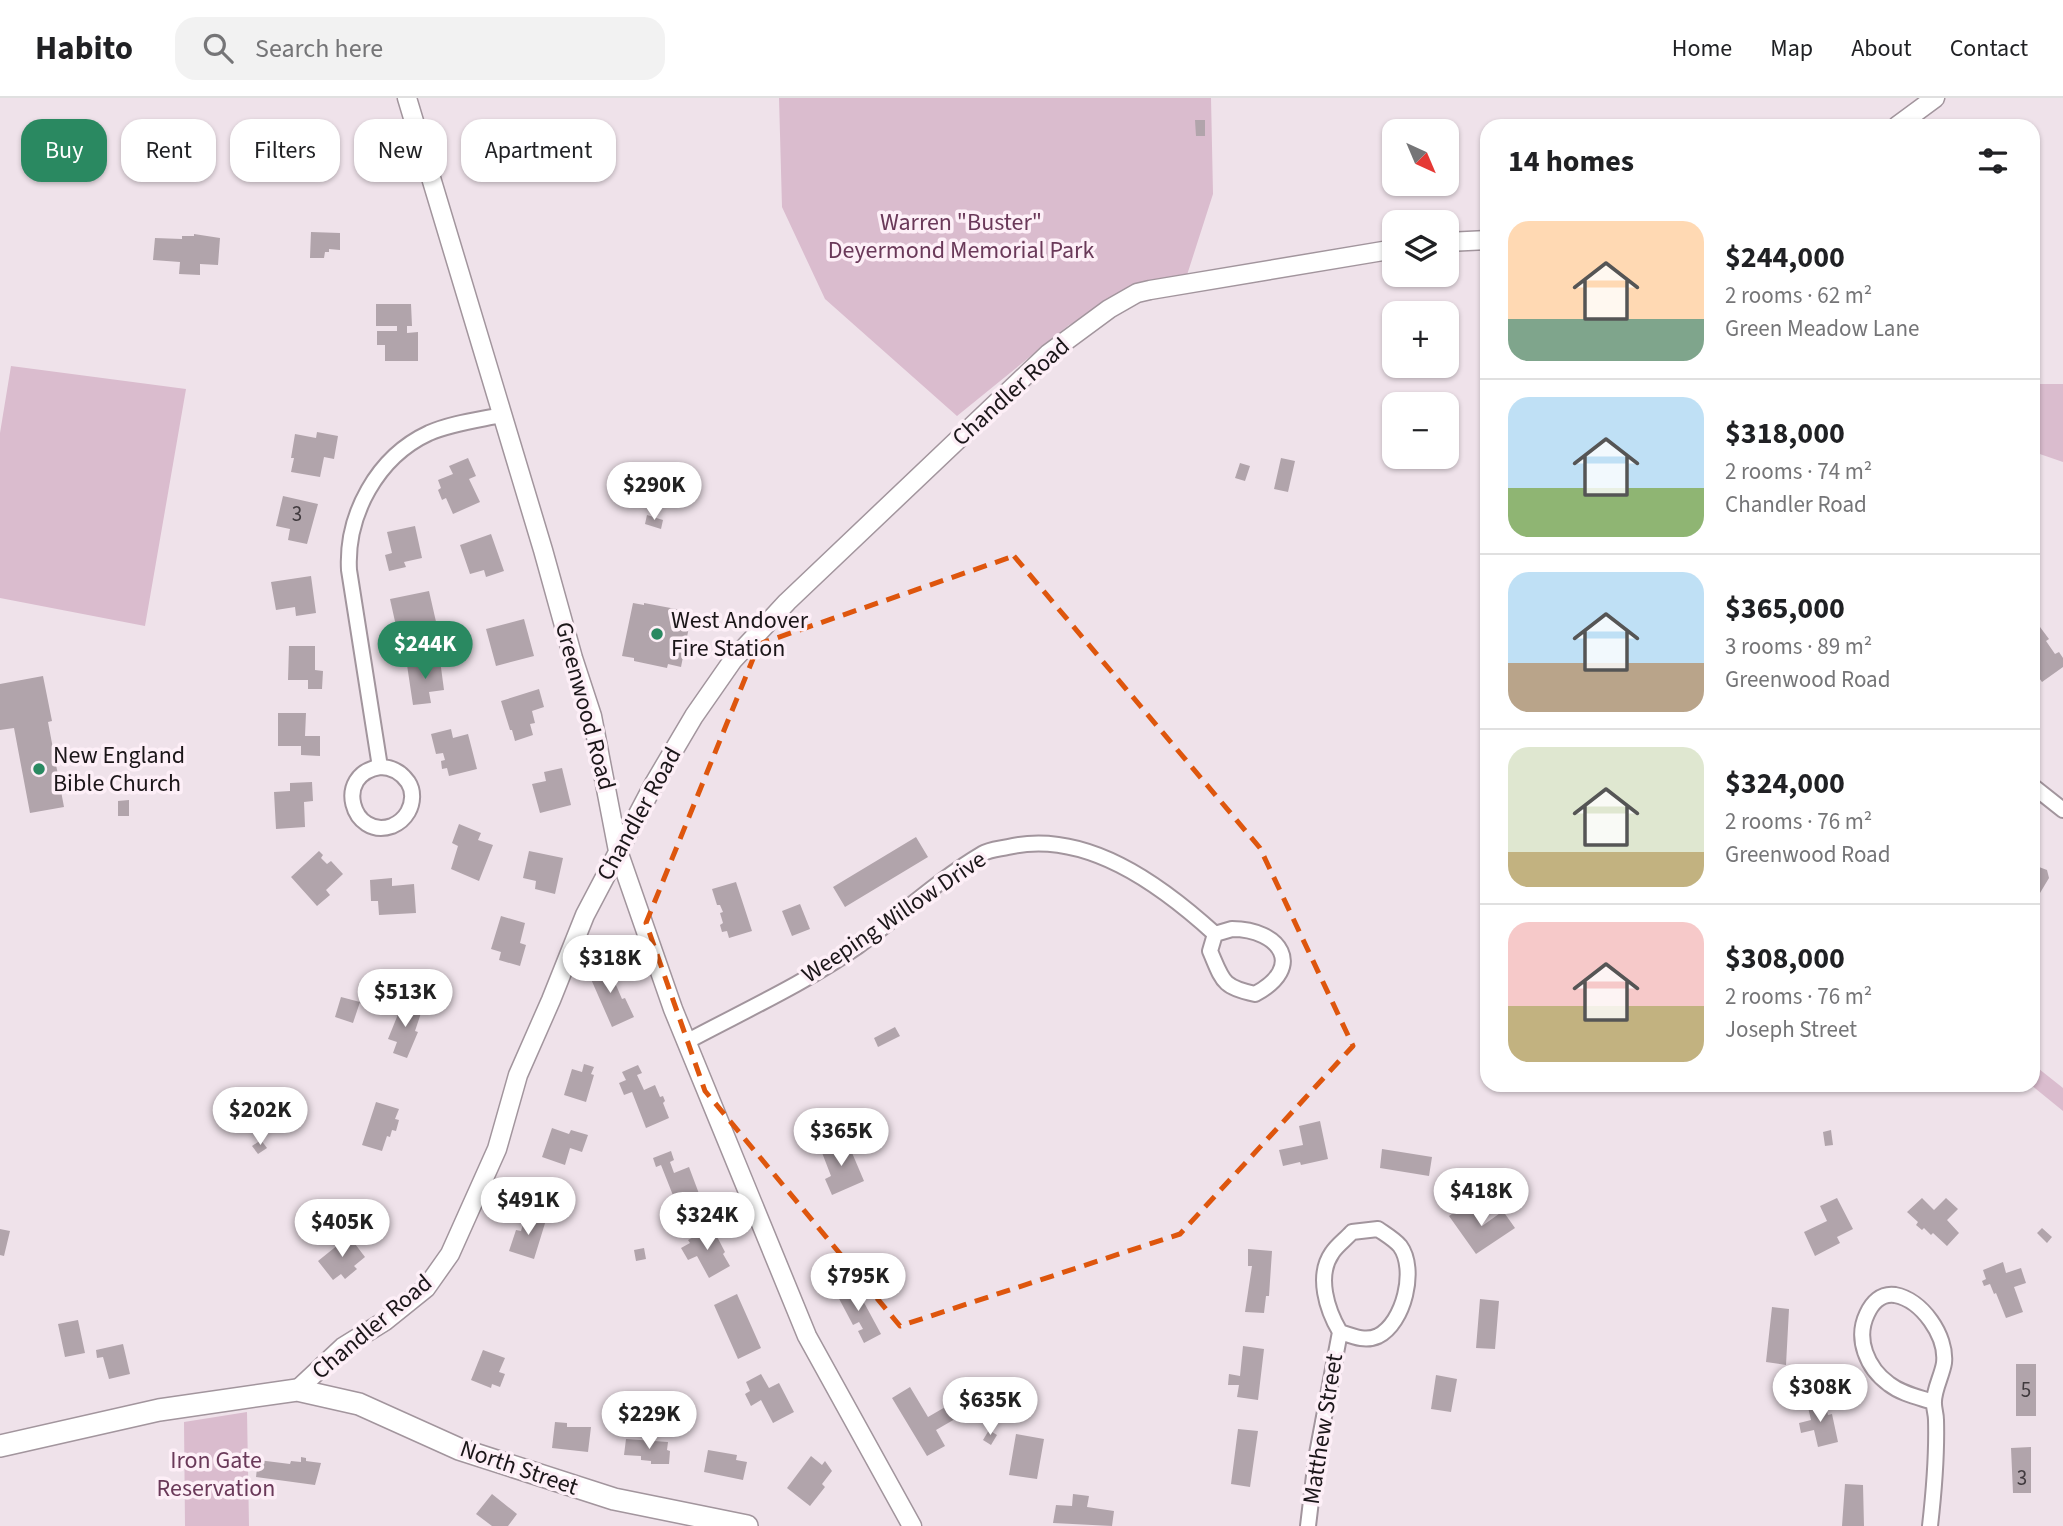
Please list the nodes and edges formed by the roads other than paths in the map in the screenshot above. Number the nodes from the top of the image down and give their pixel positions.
1 (407, 98) edge
2 (1935, 98) edge
3 (1906, 119) edge
4 (1480, 240) edge
5 (1459, 241) edge
6 (1382, 251) edge
7 (502, 415) junction
8 (380, 767) junction
9 (2040, 792) edge
10 (2063, 810) edge
11 (618, 851) junction
12 (1215, 934) junction
13 (686, 1042) junction
14 (1340, 1332) junction
15 (298, 1390) junction
16 (1933, 1402) junction
17 (0, 1446) edge
18 (747, 1526) edge
19 (912, 1526) edge
20 (1308, 1526) edge
21 (1930, 1526) edge

1 - 7 street, Greenwood Road
2 - 3 street
4 - 5 street
6 - 11 street, Chandler Road
7 - 8 street
7 - 11 street, Greenwood Road
8 - 8 street
9 - 10 street
11 - 13 street, Greenwood Road
11 - 15 street, Chandler Road
12 - 12 street
12 - 13 street, Weeping Willow Drive
13 - 19 street, Greenwood Road
14 - 14 street, Matthew Street
14 - 20 street, Matthew Street
15 - 17 main road, Chandler Road
15 - 18 main road, North Street
16 - 16 street
16 - 21 street

